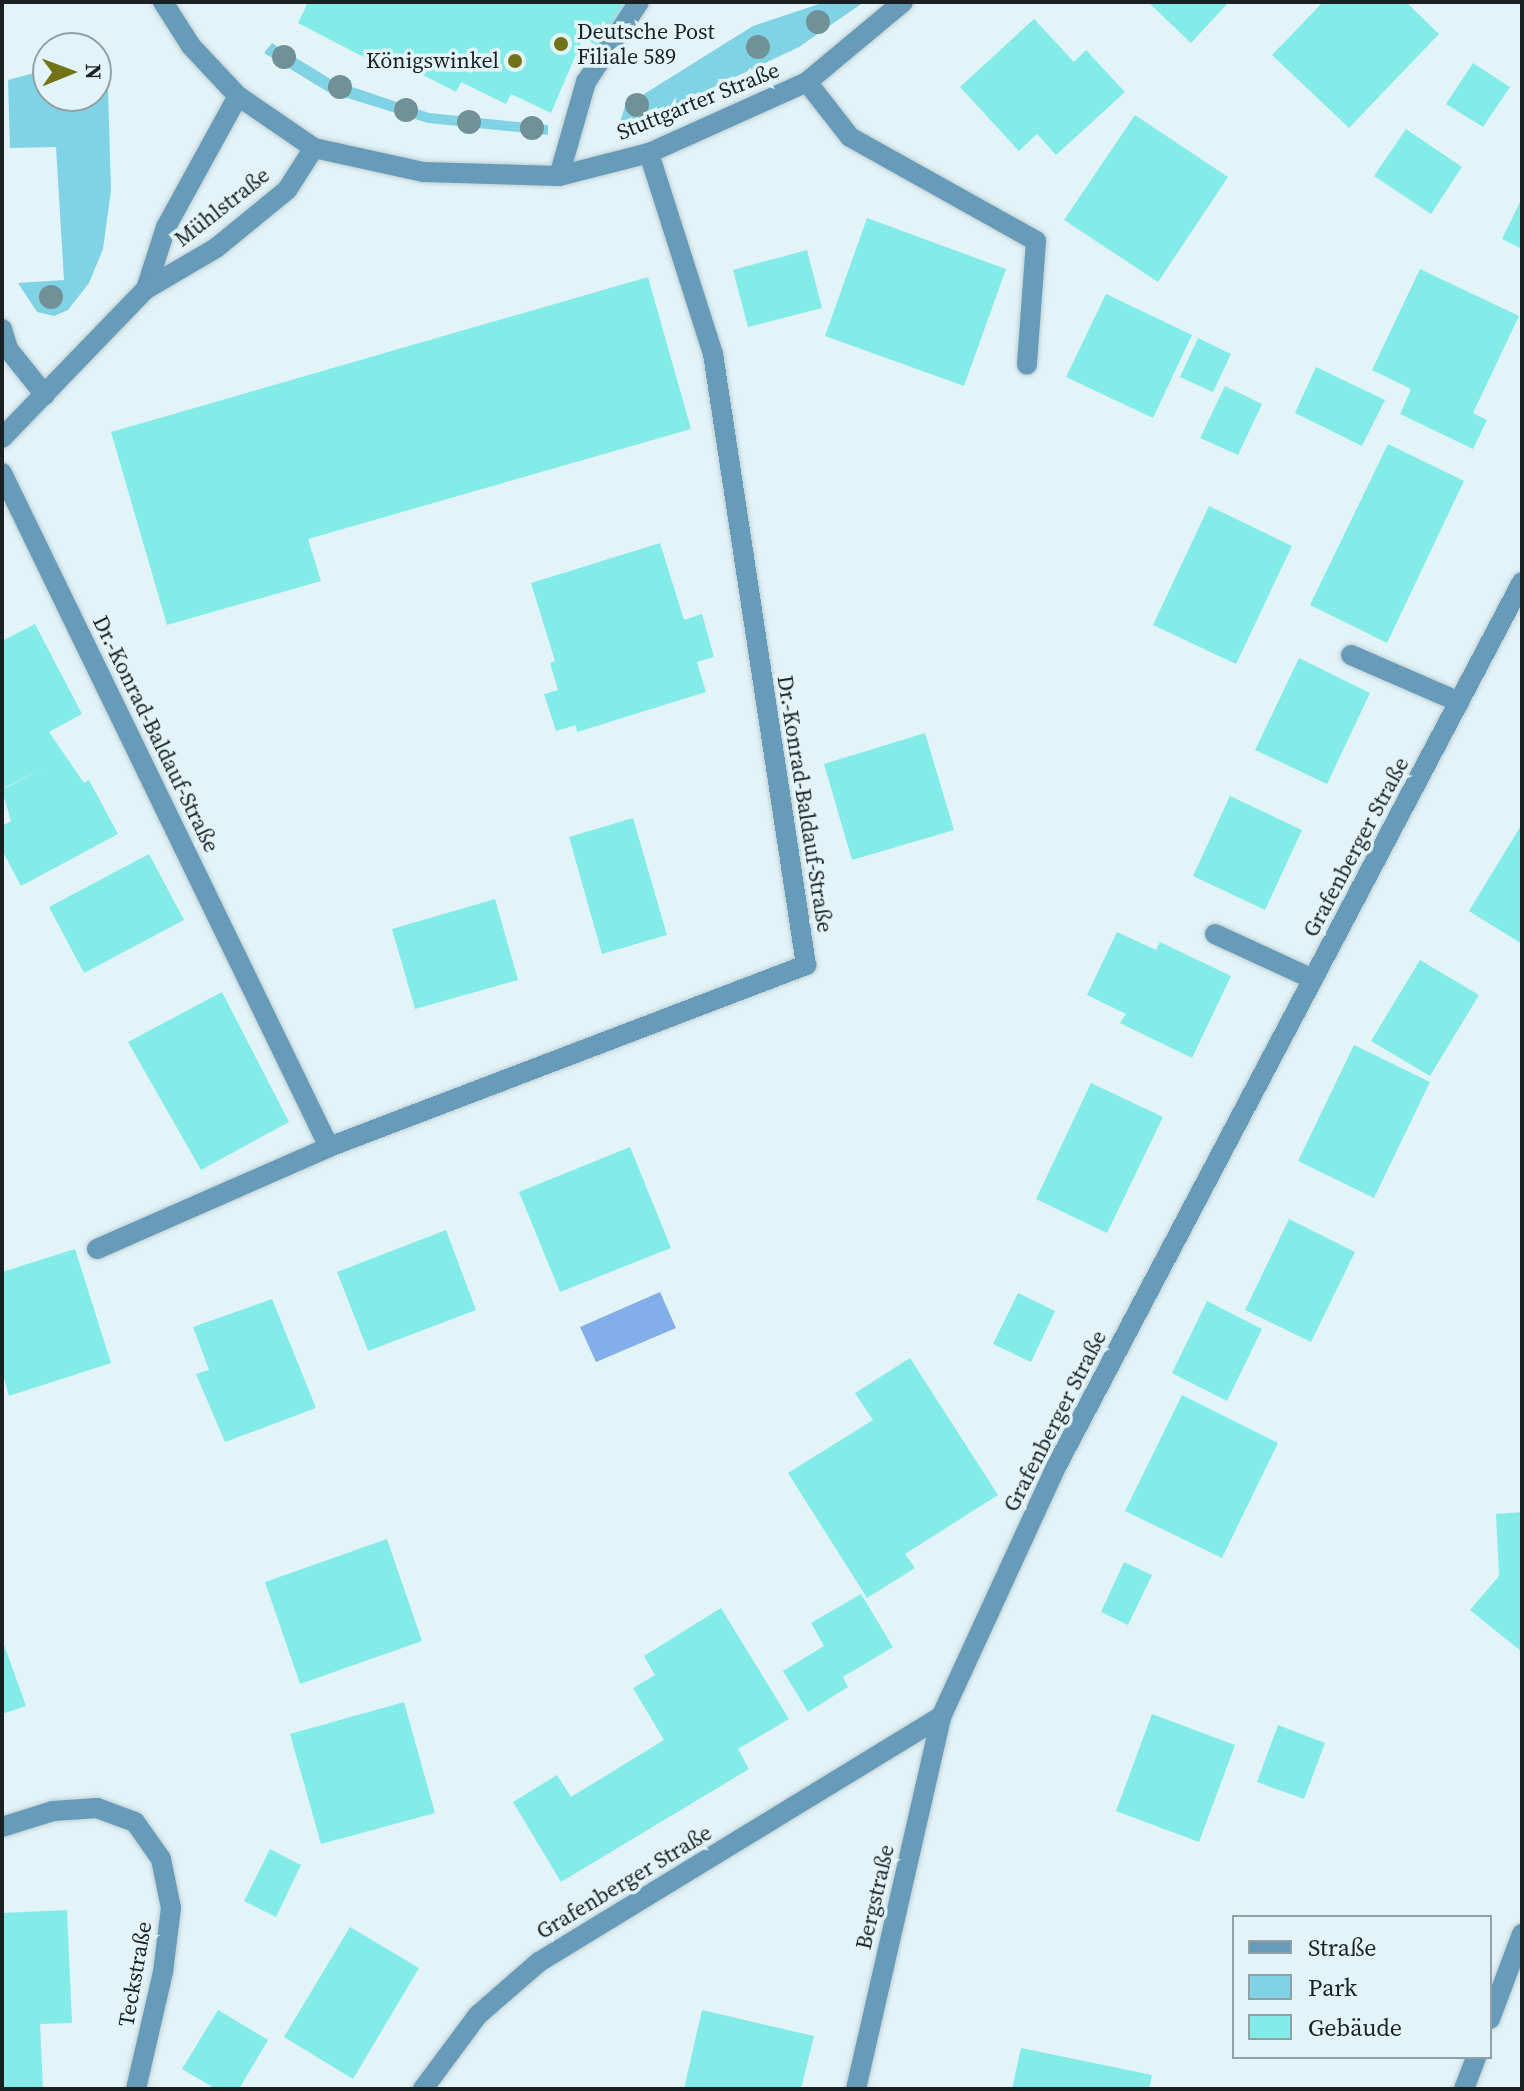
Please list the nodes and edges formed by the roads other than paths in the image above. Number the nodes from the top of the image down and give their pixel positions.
1 (163, 2) edge
2 (639, 2) edge
3 (903, 2) edge
4 (807, 82) junction
5 (238, 96) junction
6 (314, 148) junction
7 (649, 153) junction
8 (559, 176) junction
9 (146, 289) junction
10 (2, 329) edge
11 (1027, 365) dead end
12 (45, 395) junction
13 (2, 438) edge
14 (2, 473) edge
15 (1522, 582) edge
16 (1351, 655) dead end
17 (1459, 702) junction
18 (1215, 934) dead end
19 (1313, 979) junction
20 (329, 1147) junction
21 (97, 1249) dead end
22 (941, 1717) junction
23 (2, 1827) edge
24 (1522, 1934) edge
25 (1492, 2014) edge
26 (1475, 2059) edge
27 (136, 2089) edge
28 (423, 2089) edge
29 (856, 2089) edge
30 (1464, 2089) edge

1 - 5 street, Stuttgarter Straße
2 - 8 street
3 - 4 street, Stuttgarter Straße
4 - 7 street, Stuttgarter Straße
4 - 11 street
5 - 6 street, Stuttgarter Straße
5 - 9 street, Mühlstraße
6 - 8 street, Stuttgarter Straße
6 - 9 street, Mühlstraße
7 - 8 street, Stuttgarter Straße
7 - 20 street, Dr.-Konrad-Baldauf-Straße
9 - 12 street, Mühlstraße
10 - 12 street
12 - 13 street, Mühlstraße
14 - 20 street, Dr.-Konrad-Baldauf-Straße
15 - 17 street, Grafenberger Straße
16 - 17 street
17 - 19 street, Grafenberger Straße
18 - 19 street
19 - 22 street, Grafenberger Straße
20 - 21 street, Dr.-Konrad-Baldauf-Straße
22 - 28 street, Grafenberger Straße
22 - 29 street, Bergstraße
23 - 27 street, Teckstraße
24 - 25 street
26 - 30 street

